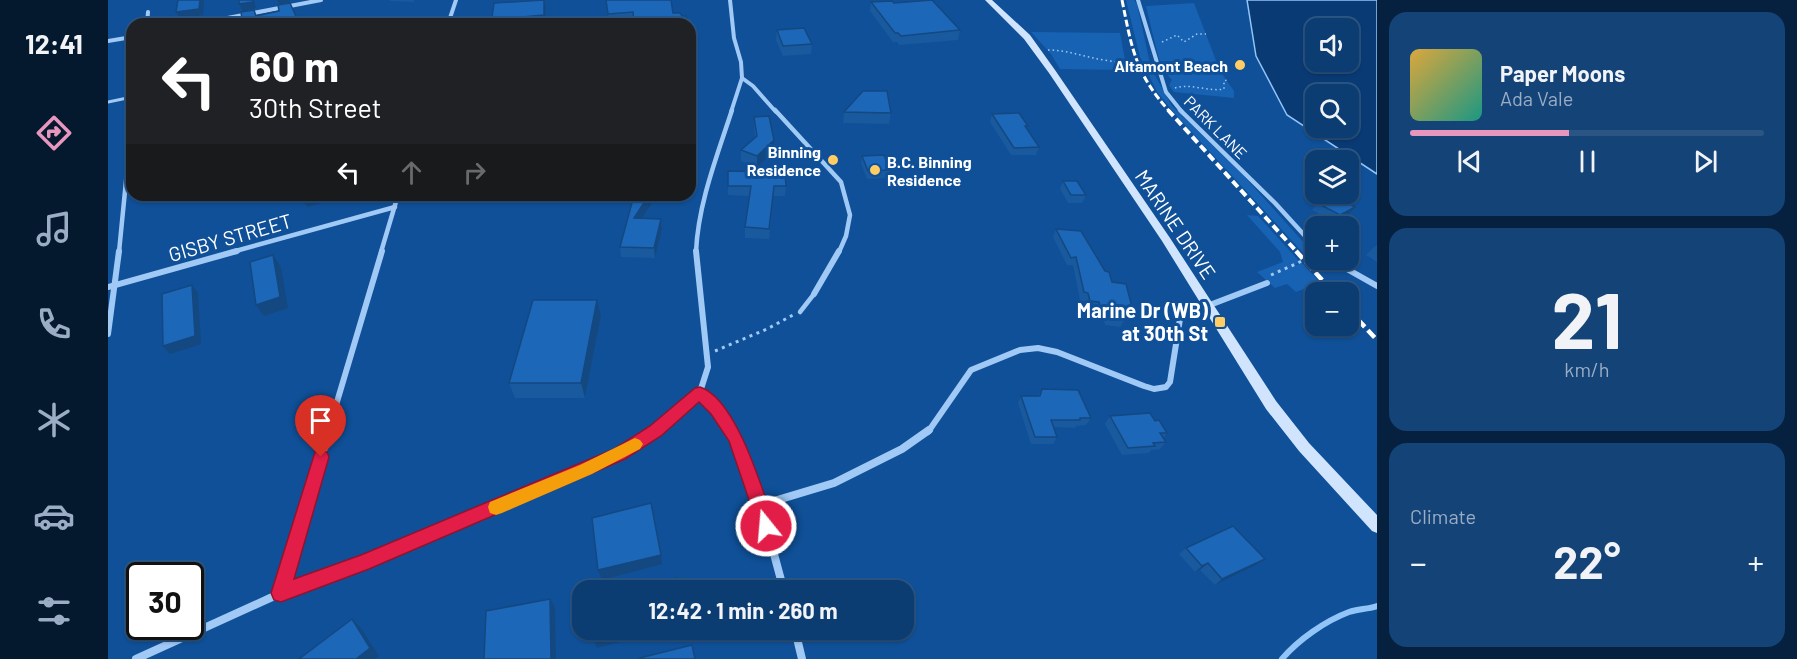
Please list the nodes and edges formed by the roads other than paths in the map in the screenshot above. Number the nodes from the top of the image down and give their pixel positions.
1 (321, 0) edge
2 (462, 0) edge
3 (730, 0) edge
4 (988, 0) edge
5 (1138, 0) edge
6 (456, 1) edge
7 (148, 12) dead end
8 (148, 18) edge
9 (227, 18) edge
10 (450, 18) edge
11 (126, 39) edge
12 (108, 41) edge
13 (742, 78) junction
14 (126, 98) edge
15 (108, 102) edge
16 (126, 182) edge
17 (396, 201) edge
18 (395, 207) junction
19 (1305, 236) edge
20 (1349, 270) edge
21 (1267, 284) road end
22 (116, 285) junction
23 (1377, 286) edge
24 (108, 288) edge
25 (814, 294) joint
26 (1209, 305) junction
27 (800, 312) road end
28 (108, 334) edge
29 (700, 393) junction
30 (761, 505) junction
31 (1377, 526) edge
32 (781, 580) edge
33 (281, 593) junction
34 (797, 640) edge
35 (136, 659) edge
36 (802, 659) edge

1 - 9 street
2 - 6 street
3 - 13 street
4 - 26 main road, MARINE DRIVE
5 - 19 street, PARK LANE
6 - 10 street
7 - 8 street
11 - 12 street
13 - 25 street
13 - 29 street
14 - 15 lane
16 - 22 street
17 - 18 street
18 - 22 street, GISBY STREET
18 - 33 street
20 - 23 street
21 - 26 street
22 - 24 street, GISBY STREET
22 - 28 street
25 - 27 lane
26 - 30 street
26 - 31 main road, MARINE DRIVE
29 - 30 street
29 - 33 street
30 - 32 street
33 - 35 street
34 - 36 street

